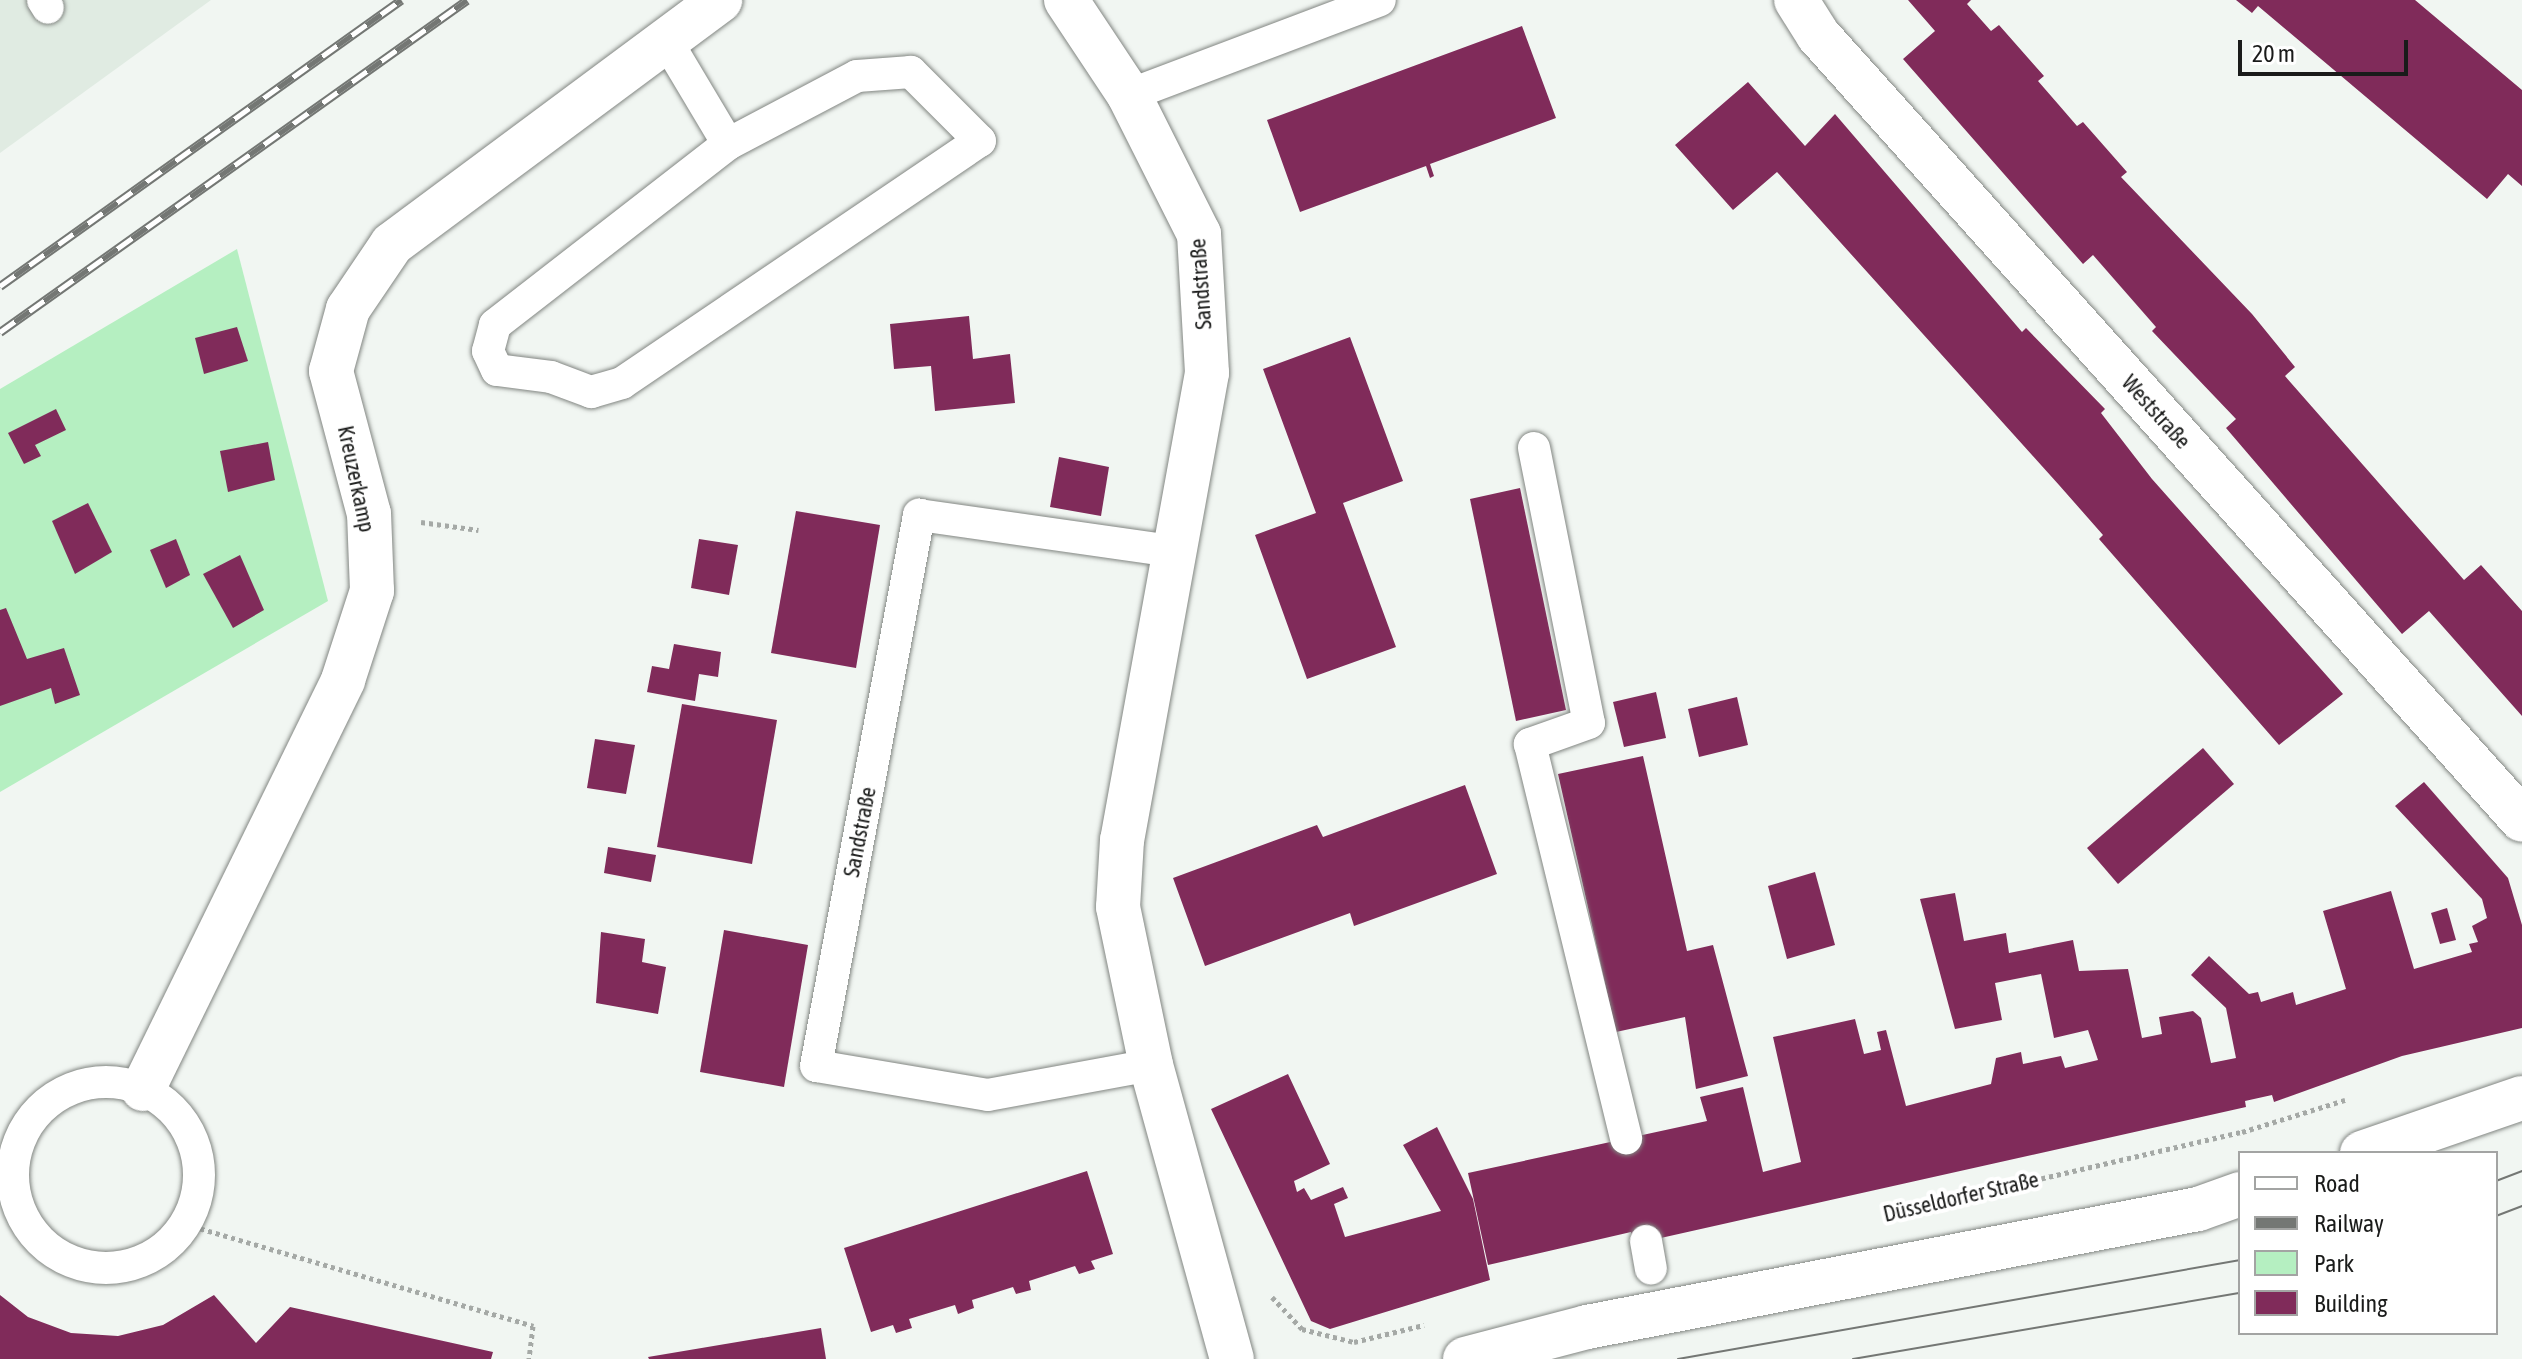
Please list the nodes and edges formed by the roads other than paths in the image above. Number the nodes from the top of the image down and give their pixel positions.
1 (720, 0) edge
2 (1066, 0) edge
3 (1380, 0) edge
4 (1796, 0) edge
5 (666, 40) junction
6 (1129, 95) junction
7 (728, 144) junction
8 (1534, 448) dead end
9 (1173, 551) junction
10 (2522, 820) edge
11 (1151, 1065) junction
12 (143, 1089) junction
13 (2522, 1098) edge
14 (1626, 1139) dead end
15 (2368, 1151) edge
16 (2238, 1195) edge
17 (1232, 1359) edge
18 (1465, 1359) edge

1 - 5 street, Kreuzerkamp
2 - 6 street, Sandstraße
3 - 6 lane
4 - 10 street, Weststraße
5 - 7 lane
5 - 12 street, Kreuzerkamp
6 - 9 street, Sandstraße
7 - 7 lane
8 - 14 lane
9 - 11 street, Sandstraße
9 - 11 lane, Sandstraße
11 - 17 street, Sandstraße
12 - 12 lane
13 - 15 street
16 - 18 street

